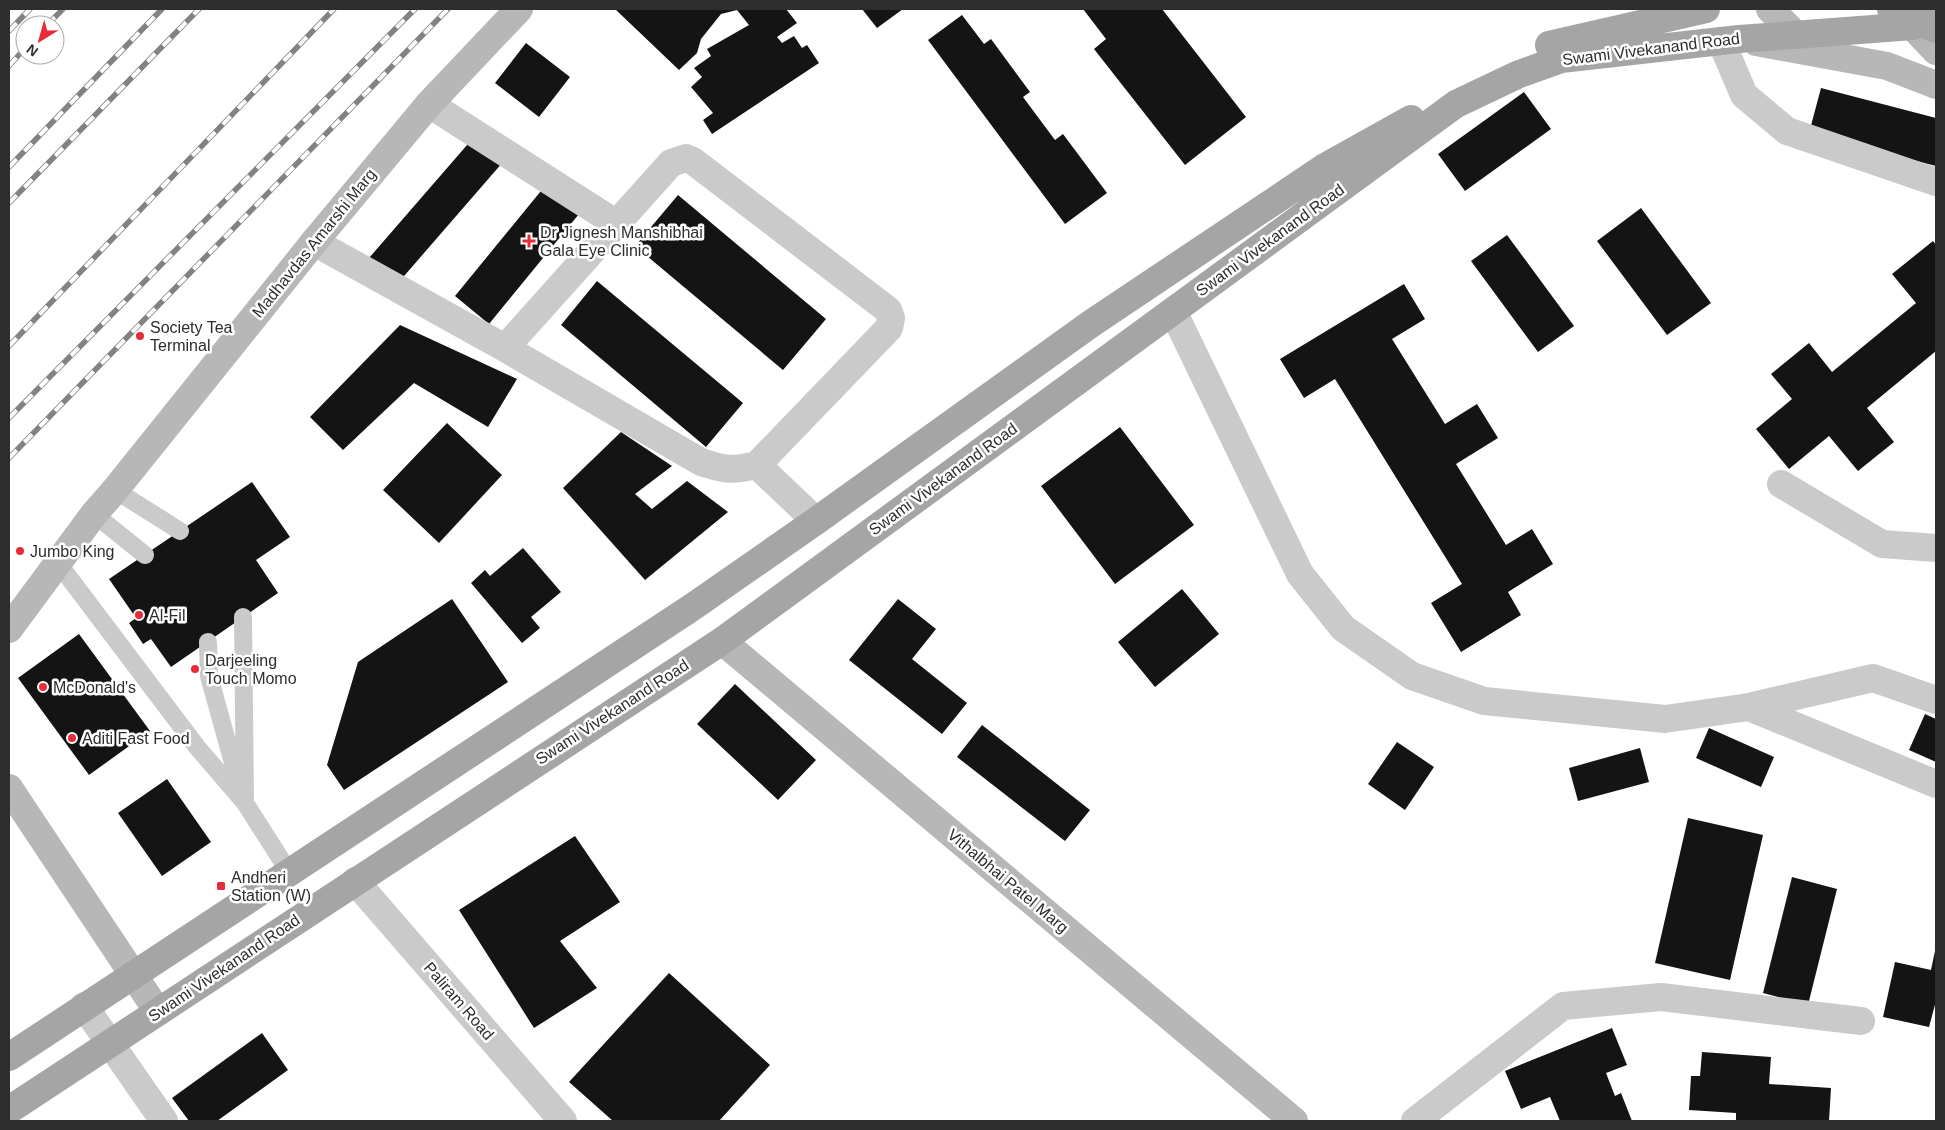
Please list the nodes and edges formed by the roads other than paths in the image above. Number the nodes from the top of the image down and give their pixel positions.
1 (519, 9) edge
2 (1706, 9) edge
3 (1770, 9) edge
4 (1891, 9) edge
5 (1920, 20) edge
6 (1795, 34) junction
7 (1730, 40) junction
8 (1936, 52) edge
9 (1936, 85) edge
10 (429, 104) junction
11 (1936, 182) edge
12 (617, 224) junction
13 (314, 242) junction
14 (1173, 311) junction
15 (505, 348) junction
16 (757, 465) junction
17 (1781, 484) dead end
18 (115, 490) junction
19 (94, 514) junction
20 (816, 521) junction
21 (180, 531) dead end
22 (1936, 548) edge
23 (145, 555) dead end
24 (58, 563) junction
25 (244, 617) dead end
26 (9, 629) edge
27 (722, 641) junction
28 (208, 642) dead end
29 (1936, 700) edge
30 (1749, 707) junction
31 (1936, 784) edge
32 (9, 788) edge
33 (245, 803) junction
34 (289, 872) junction
35 (355, 880) junction
36 (133, 974) junction
37 (84, 1006) junction
38 (158, 1012) junction
39 (1861, 1021) dead end
40 (111, 1043) junction
41 (9, 1057) edge
42 (9, 1110) edge
43 (164, 1121) edge
44 (563, 1121) edge
45 (1294, 1121) edge
46 (1416, 1121) edge

1 - 10 street, Madhavdas Amarshi Marg
2 - 20 main road, Swami Vivekanand Road
3 - 6 street
4 - 5 main road, bridge
5 - 6 main road, Swami Vivekanand Road
5 - 8 street
6 - 7 main road, Swami Vivekanand Road
7 - 9 street
7 - 11 street
7 - 14 main road, Swami Vivekanand Road
10 - 12 street
10 - 13 street, Madhavdas Amarshi Marg
12 - 15 street
12 - 16 street
13 - 15 street
13 - 18 street, Madhavdas Amarshi Marg
14 - 27 main road, Swami Vivekanand Road
14 - 30 street
15 - 16 street
16 - 20 street
17 - 22 street
18 - 19 street, Madhavdas Amarshi Marg
18 - 21 lane
19 - 23 lane
19 - 24 street, Madhavdas Amarshi Marg
20 - 34 main road, Swami Vivekanand Road
24 - 26 street, Madhavdas Amarshi Marg
24 - 33 lane
25 - 33 lane
27 - 35 main road, Swami Vivekanand Road
27 - 45 street, Vithalbhai Patel Marg
28 - 33 lane
29 - 30 street
30 - 31 street
32 - 36 street
33 - 34 lane
34 - 36 main road, Swami Vivekanand Road
35 - 38 main road, Swami Vivekanand Road
35 - 44 street, Paliram Road
36 - 37 main road, Swami Vivekanand Road
36 - 38 street
37 - 40 street
37 - 41 main road, Swami Vivekanand Road
38 - 40 main road, Swami Vivekanand Road
39 - 46 street
40 - 42 main road, Swami Vivekanand Road
40 - 43 street

